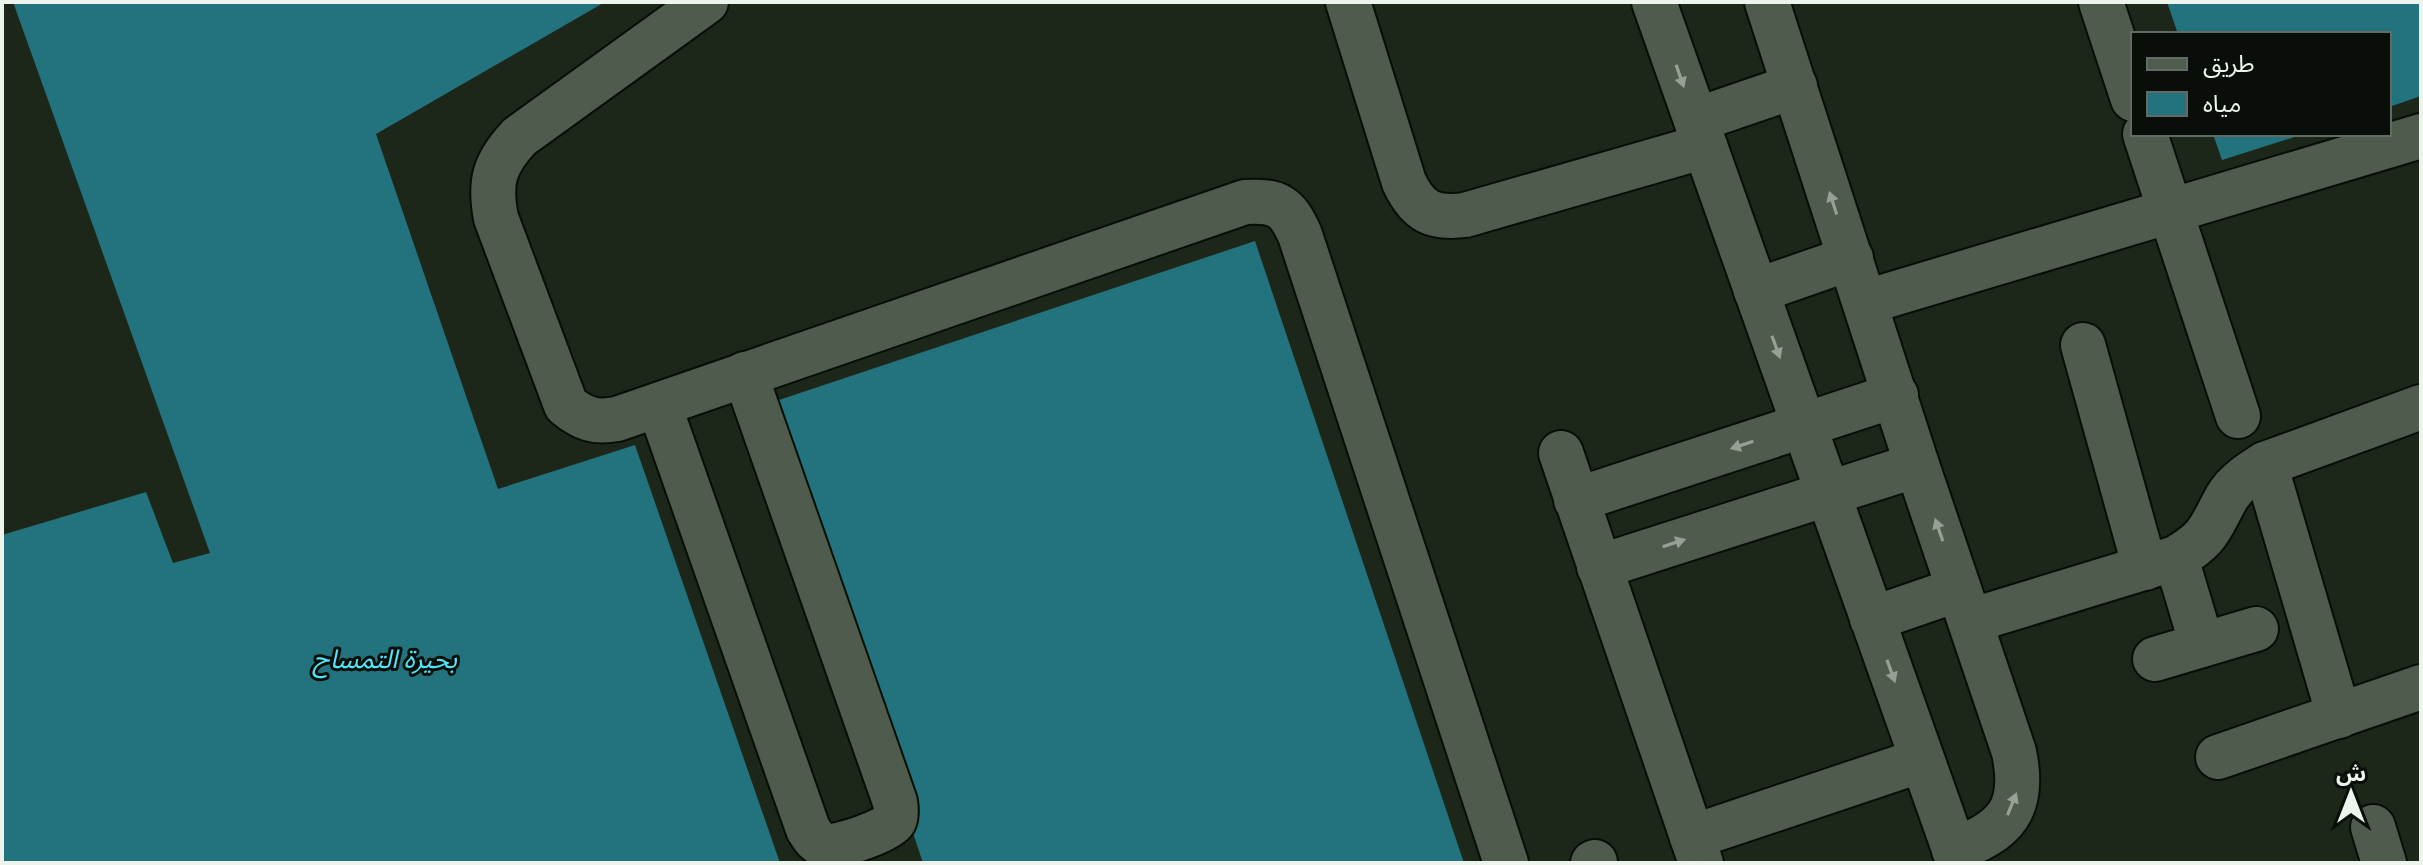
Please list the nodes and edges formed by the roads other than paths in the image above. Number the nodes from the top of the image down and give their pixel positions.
1 (706, 2) edge
2 (1348, 2) edge
3 (1654, 2) edge
4 (1767, 2) edge
5 (2101, 2) edge
6 (1795, 86) junction
7 (2131, 93) edge
8 (1700, 133) junction
9 (2146, 136) edge
10 (2421, 136) edge
11 (2170, 210) junction
12 (1851, 258) junction
13 (1756, 291) junction
14 (1866, 302) junction
15 (2083, 345) dead end
16 (745, 374) junction
17 (1896, 395) junction
18 (659, 405) junction
19 (2421, 407) edge
20 (2238, 416) dead end
21 (1804, 425) junction
22 (1561, 453) dead end
23 (2265, 464) junction
24 (1917, 465) junction
25 (1828, 494) junction
26 (1576, 500) junction
27 (2160, 563) junction
28 (1599, 567) junction
29 (1964, 605) junction
30 (1872, 619) junction
31 (2256, 629) dead end
32 (2202, 645) junction
33 (2155, 659) dead end
34 (2421, 687) edge
35 (2339, 716) junction
36 (2218, 757) dead end
37 (1922, 760) junction
38 (1696, 850) edge
39 (1956, 857) edge
40 (1506, 863) edge

1 - 18 lane
2 - 8 lane
3 -> 8 lane
4 - 6 lane
5 - 7 lane
6 - 8 lane
12 -> 6 lane
8 - 13 lane
9 - 11 lane
10 - 11 lane
11 - 14 lane
11 - 20 lane
12 - 13 lane
12 - 14 lane
13 -> 21 lane
14 - 17 lane
15 - 27 lane
16 - 18 lane
16 - 18 lane
16 - 40 lane
17 - 21 lane
17 - 24 lane
19 - 23 lane
21 - 25 lane
21 -> 26 lane
22 - 26 lane
23 - 27 lane
23 - 35 lane
24 - 25 lane
29 -> 24 lane
28 -> 25 lane
25 - 30 lane
26 - 28 lane
27 - 29 lane
27 - 32 lane
28 - 38 lane
29 - 30 lane
39 -> 29 lane
30 -> 37 lane
31 - 32 lane
32 - 33 lane
34 - 35 lane
35 - 36 lane
37 - 38 lane
37 - 39 lane

